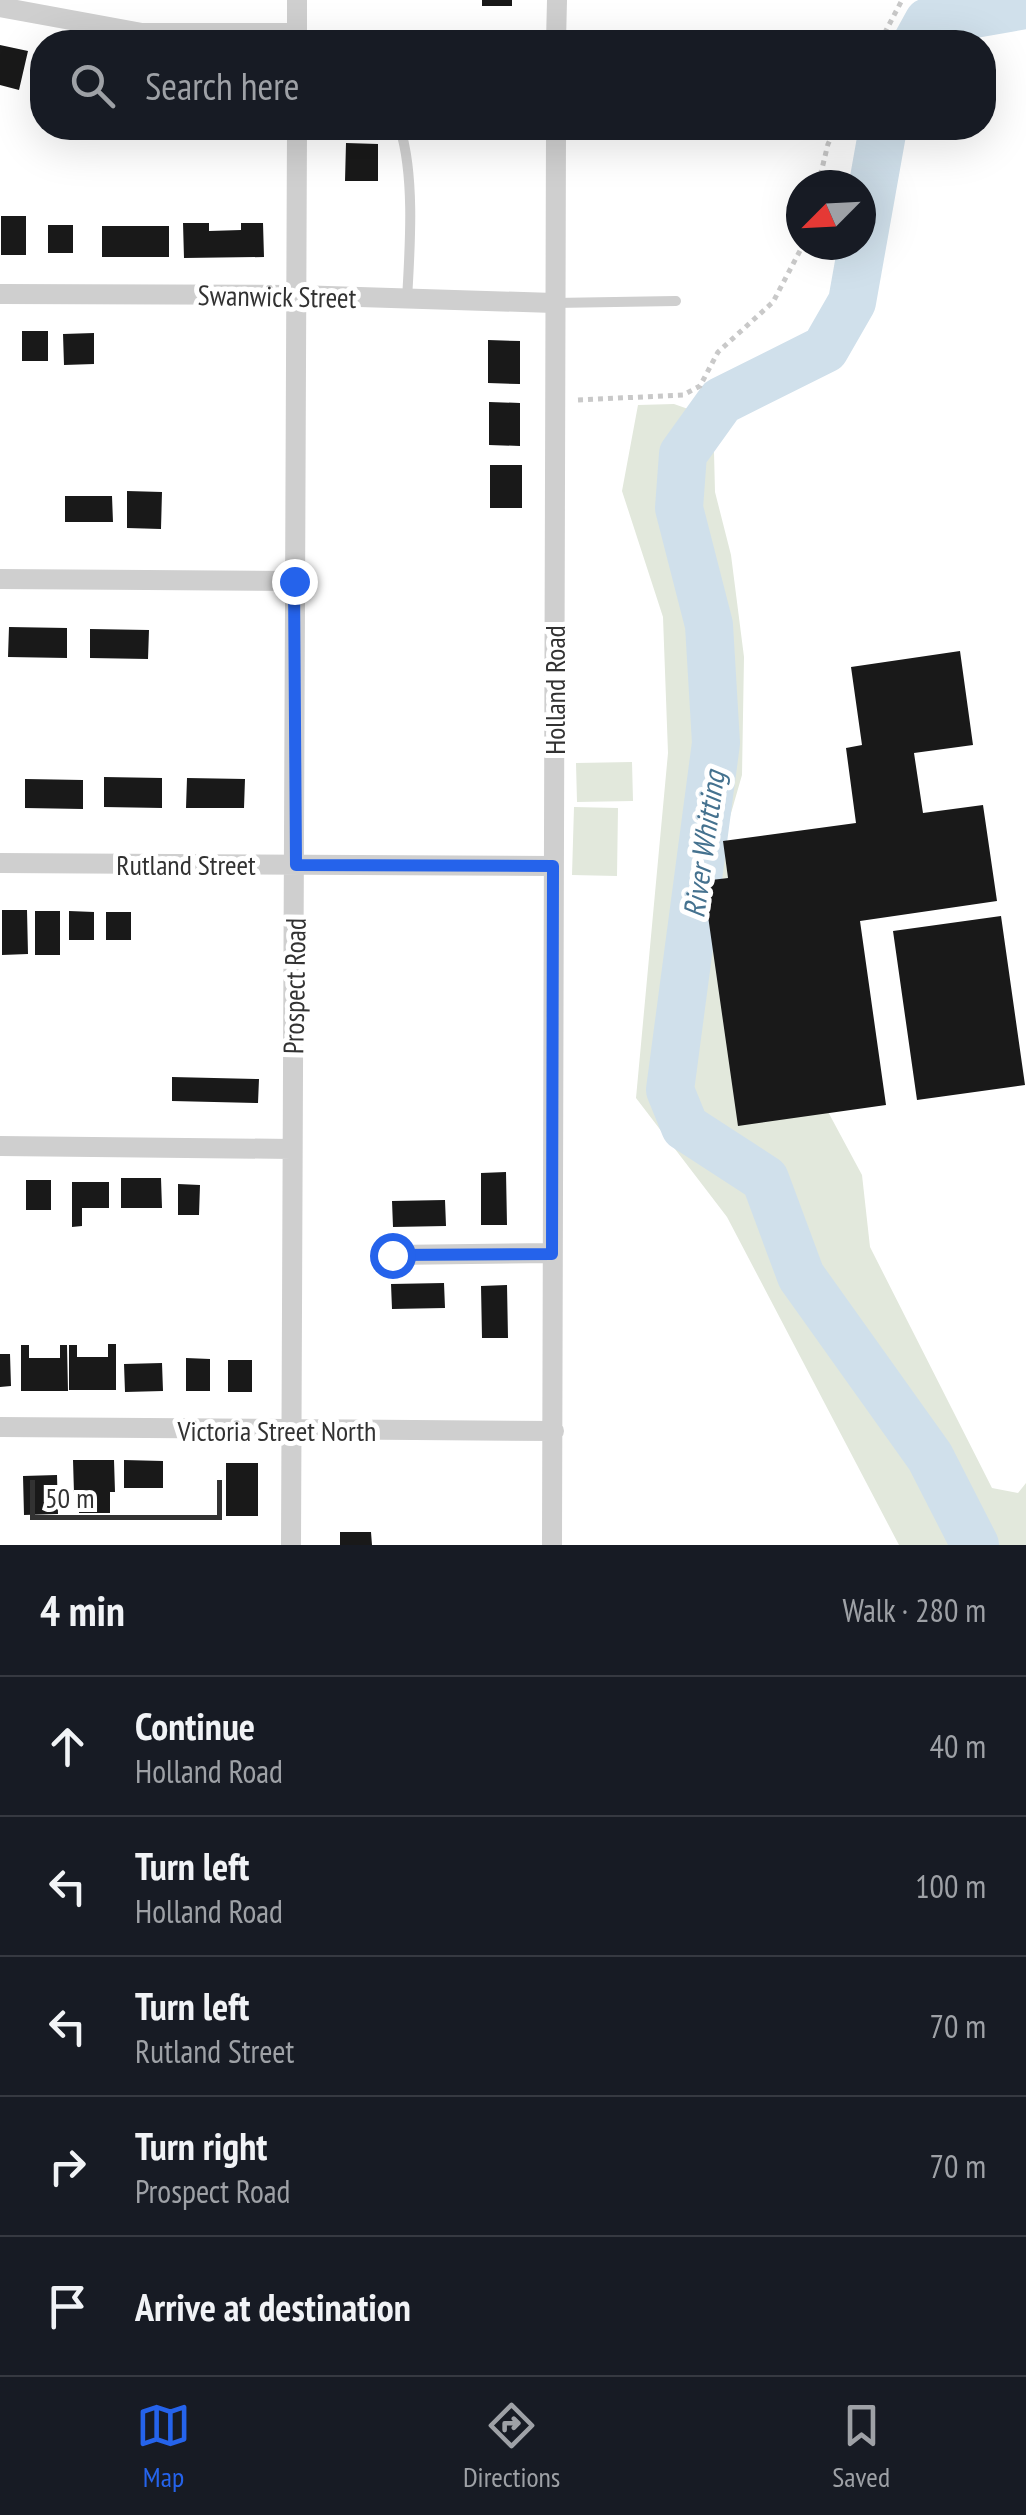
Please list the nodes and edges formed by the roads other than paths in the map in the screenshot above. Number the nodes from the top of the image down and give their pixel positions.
1 (297, 0) edge
2 (557, 0) edge
3 (0, 8) edge
4 (120, 30) edge
5 (297, 30) edge
6 (556, 30) edge
7 (297, 140) edge
8 (404, 140) edge
9 (556, 140) edge
10 (0, 294) edge
11 (296, 296) junction
12 (407, 298) junction
13 (676, 302) dead end
14 (554, 303) junction
15 (0, 579) edge
16 (294, 581) junction
17 (0, 863) edge
18 (296, 865) junction
19 (553, 866) junction
20 (0, 1146) edge
21 (292, 1150) junction
22 (552, 1254) junction
23 (392, 1255) dead end
24 (0, 1428) edge
25 (292, 1430) junction
26 (554, 1430) junction
27 (291, 1545) edge
28 (552, 1545) edge

1 - 5 street
2 - 6 street
3 - 4 street
7 - 11 street, Prospect Road
8 - 12 lane
9 - 14 street, Holland Road
10 - 11 street, Swanwick Street
11 - 12 street, Swanwick Street
11 - 16 street, Prospect Road
12 - 14 street, Swanwick Street
13 - 14 lane
14 - 19 street, Holland Road
15 - 16 street
16 - 18 street, Prospect Road
17 - 18 street, Rutland Street
18 - 19 street, Rutland Street
18 - 21 street, Prospect Road
19 - 22 street, Holland Road
20 - 21 street
21 - 25 street, Prospect Road
22 - 23 street
22 - 26 street, Holland Road
24 - 25 street, Victoria Street North
25 - 26 street, Victoria Street North
25 - 27 street, Prospect Road
26 - 28 street, Holland Road

